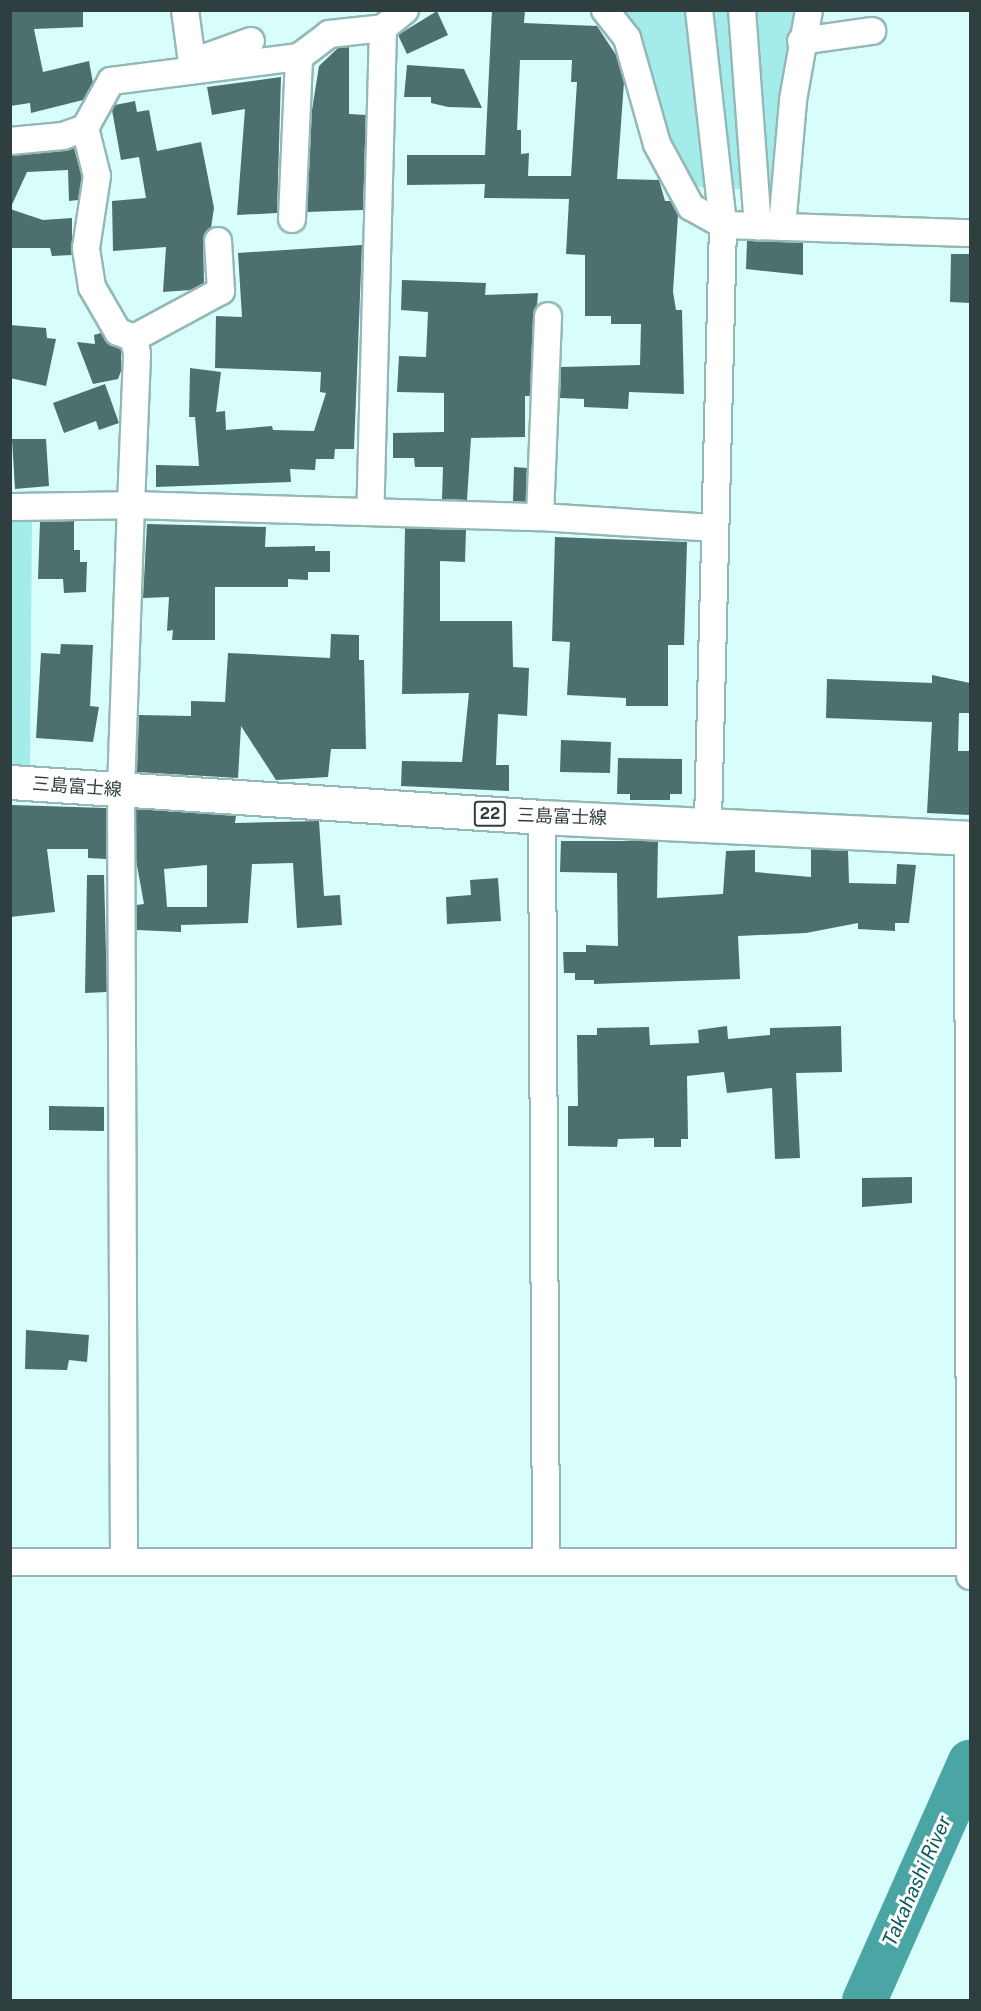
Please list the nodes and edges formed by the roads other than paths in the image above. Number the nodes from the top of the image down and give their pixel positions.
1 (185, 10) edge
2 (405, 10) edge
3 (605, 10) edge
4 (699, 10) edge
5 (742, 10) edge
6 (809, 10) edge
7 (383, 28) junction
8 (872, 31) dead end
9 (252, 41) dead end
10 (801, 41) junction
11 (298, 57) junction
12 (193, 66) junction
13 (85, 128) junction
14 (10, 141) edge
15 (292, 219) dead end
16 (723, 225) junction
17 (770, 226) junction
18 (970, 233) edge
19 (218, 241) dead end
20 (548, 316) dead end
21 (134, 338) junction
22 (131, 505) junction
23 (10, 507) edge
24 (370, 512) junction
25 (540, 517) junction
26 (713, 528) junction
27 (10, 782) edge
28 (121, 790) junction
29 (542, 817) junction
30 (708, 822) junction
31 (969, 838) edge
32 (546, 1560) junction
33 (10, 1562) edge
34 (124, 1562) junction
35 (970, 1562) edge
36 (970, 1576) edge

1 - 12 street
2 - 7 street
3 - 16 street
4 - 16 street
5 - 17 street
6 - 10 street
7 - 11 street
7 - 24 street
8 - 10 street
9 - 12 street
10 - 17 street
11 - 12 street
11 - 15 street
12 - 13 street
13 - 14 street
13 - 21 street
16 - 17 street
16 - 26 street
17 - 18 street
19 - 21 street
20 - 25 street
21 - 22 street
22 - 23 street
22 - 24 street
22 - 28 street
24 - 25 street
25 - 26 street
26 - 30 street
27 - 28 main road, 三島富士線 / 22
28 - 29 main road, 三島富士線 / 22
28 - 34 street
29 - 30 main road, 三島富士線 / 22
29 - 32 street
30 - 31 main road, 三島富士線 / 22
31 - 35 street
32 - 34 street
32 - 35 street
33 - 34 street
35 - 36 street

